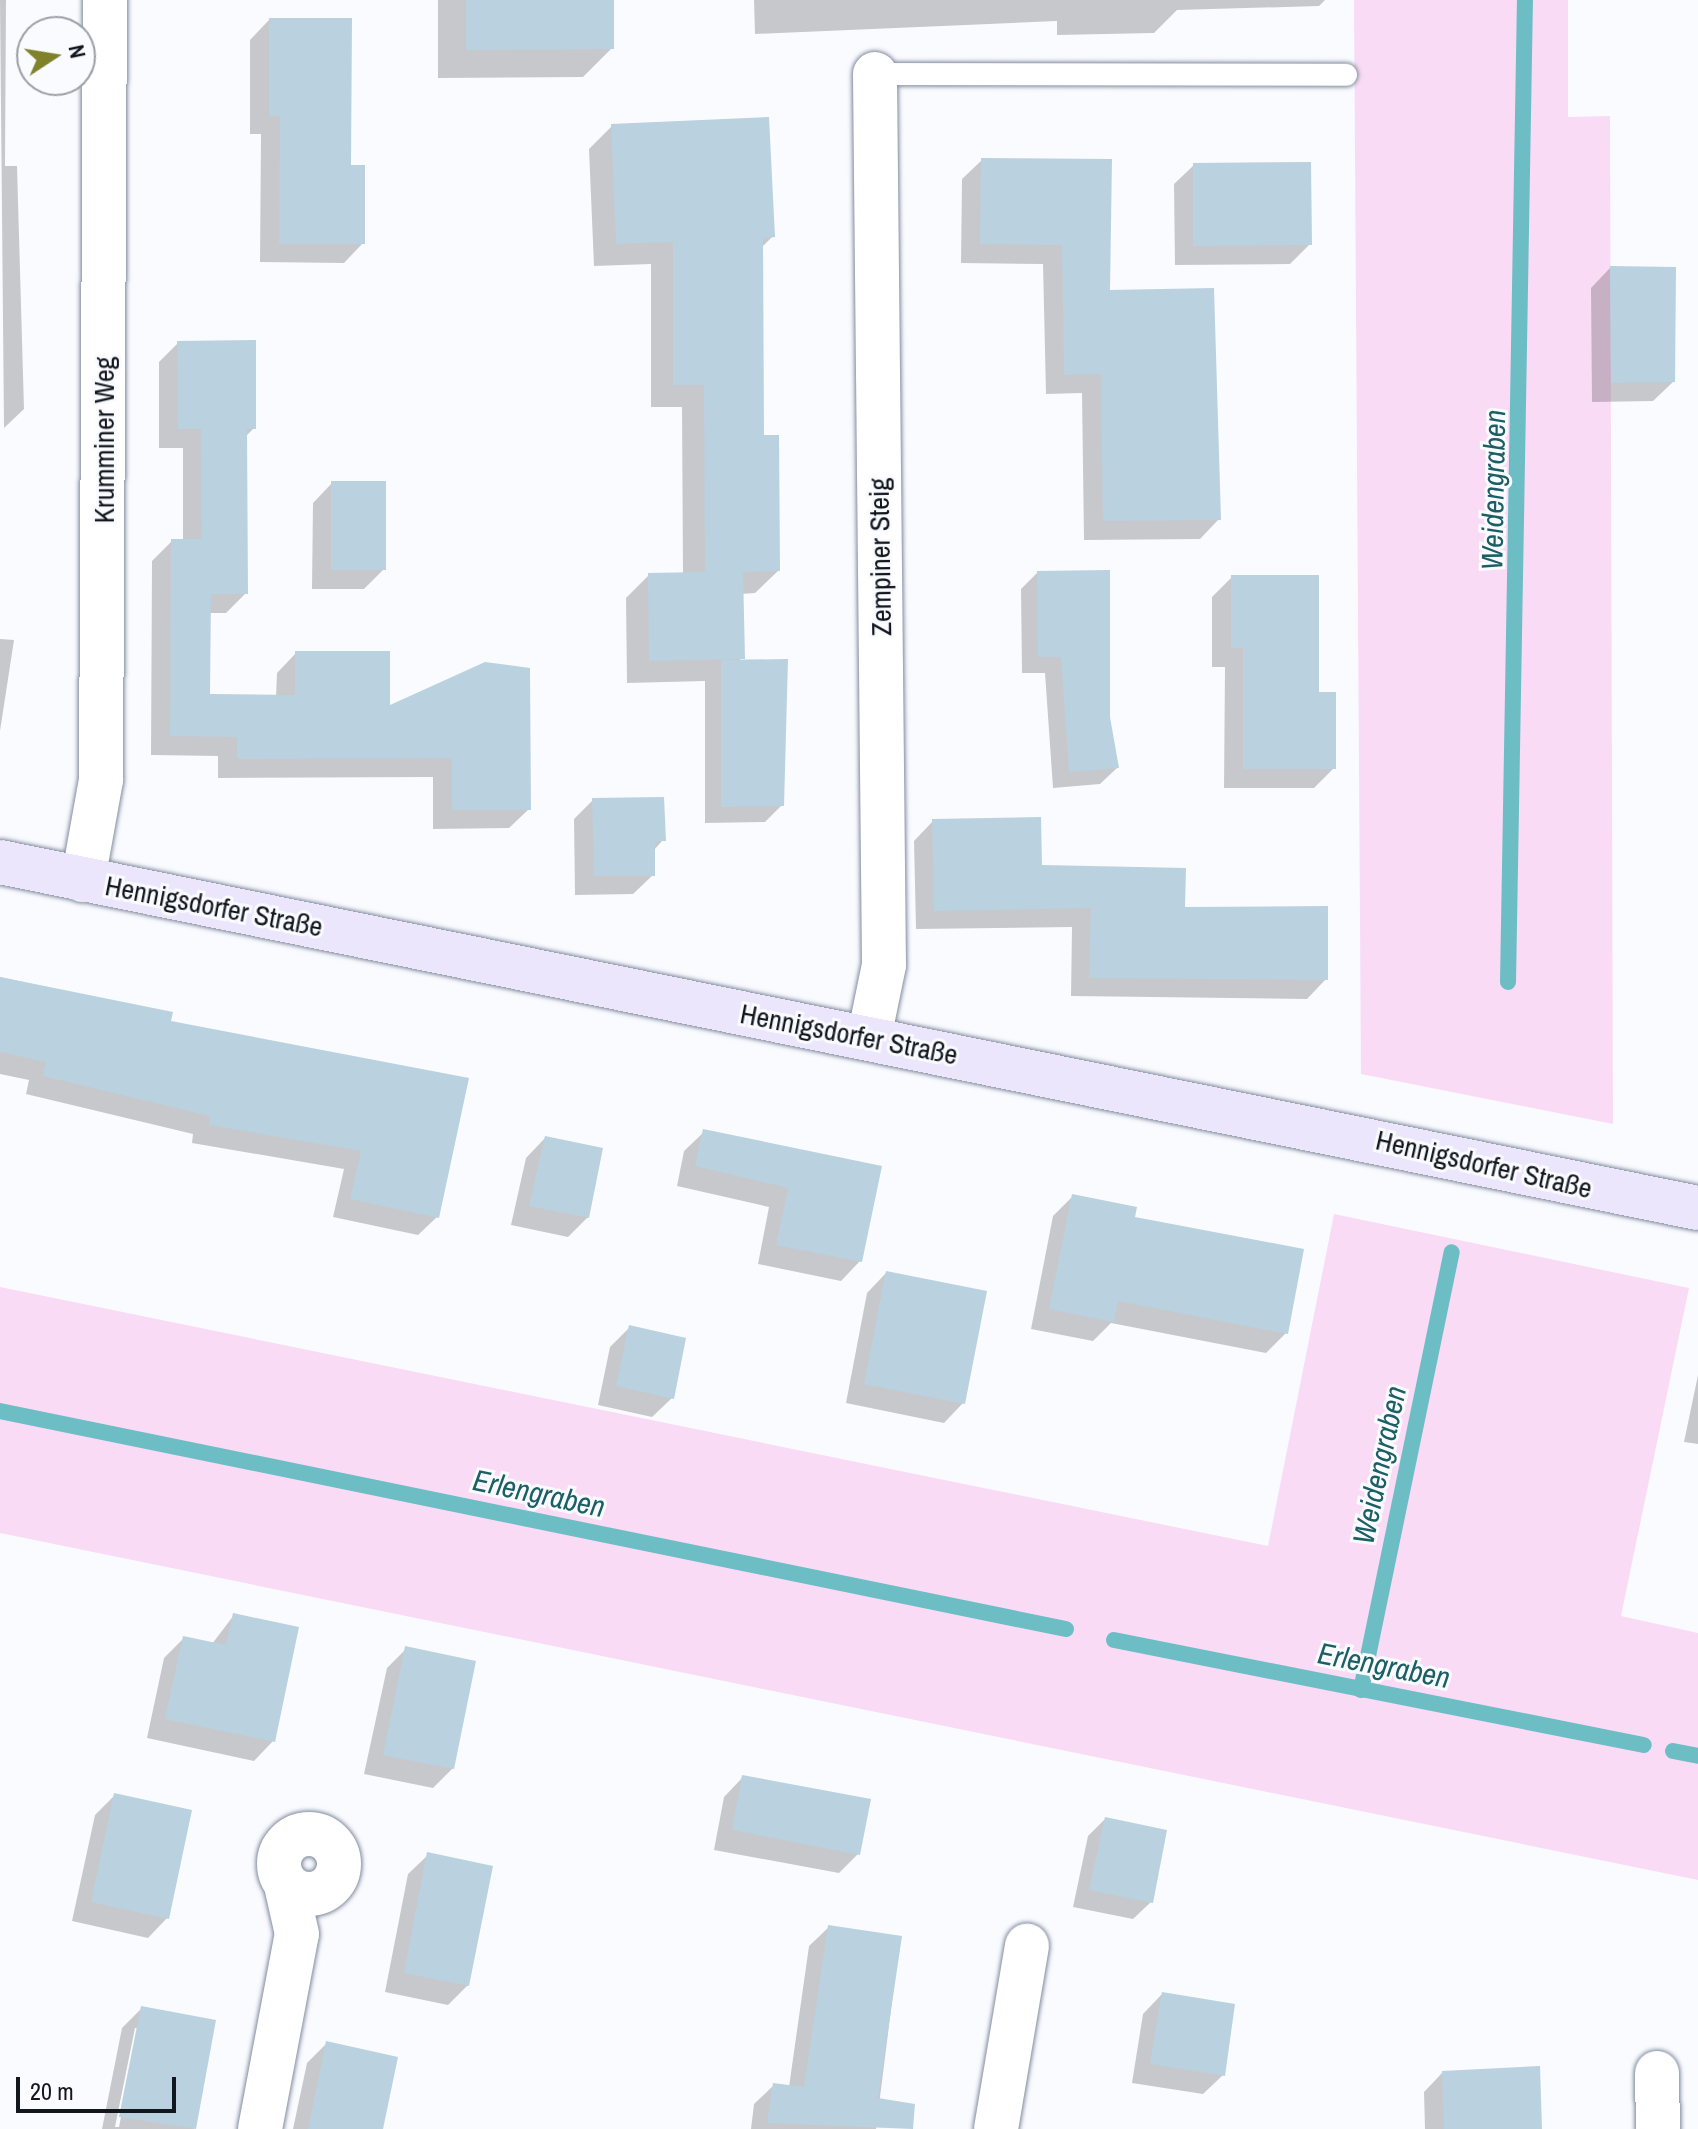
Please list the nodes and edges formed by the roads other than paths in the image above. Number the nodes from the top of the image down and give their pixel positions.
1 (105, 0) edge
2 (875, 74) joint
3 (1346, 75) dead end
4 (0, 862) edge
5 (83, 880) junction
6 (869, 1038) junction
7 (1698, 1208) edge
8 (301, 1890) dead end
9 (1027, 1946) dead end
10 (1657, 2073) dead end
11 (260, 2129) edge
12 (996, 2129) edge
13 (1658, 2129) edge

1 - 5 street, Krumminer Weg
2 - 3 lane
2 - 6 street, Zempiner Steig
4 - 5 main road, Hennigsdorfer Straße
5 - 6 main road, Hennigsdorfer Straße
6 - 7 main road, Hennigsdorfer Straße
8 - 11 street
9 - 12 street
10 - 13 street

